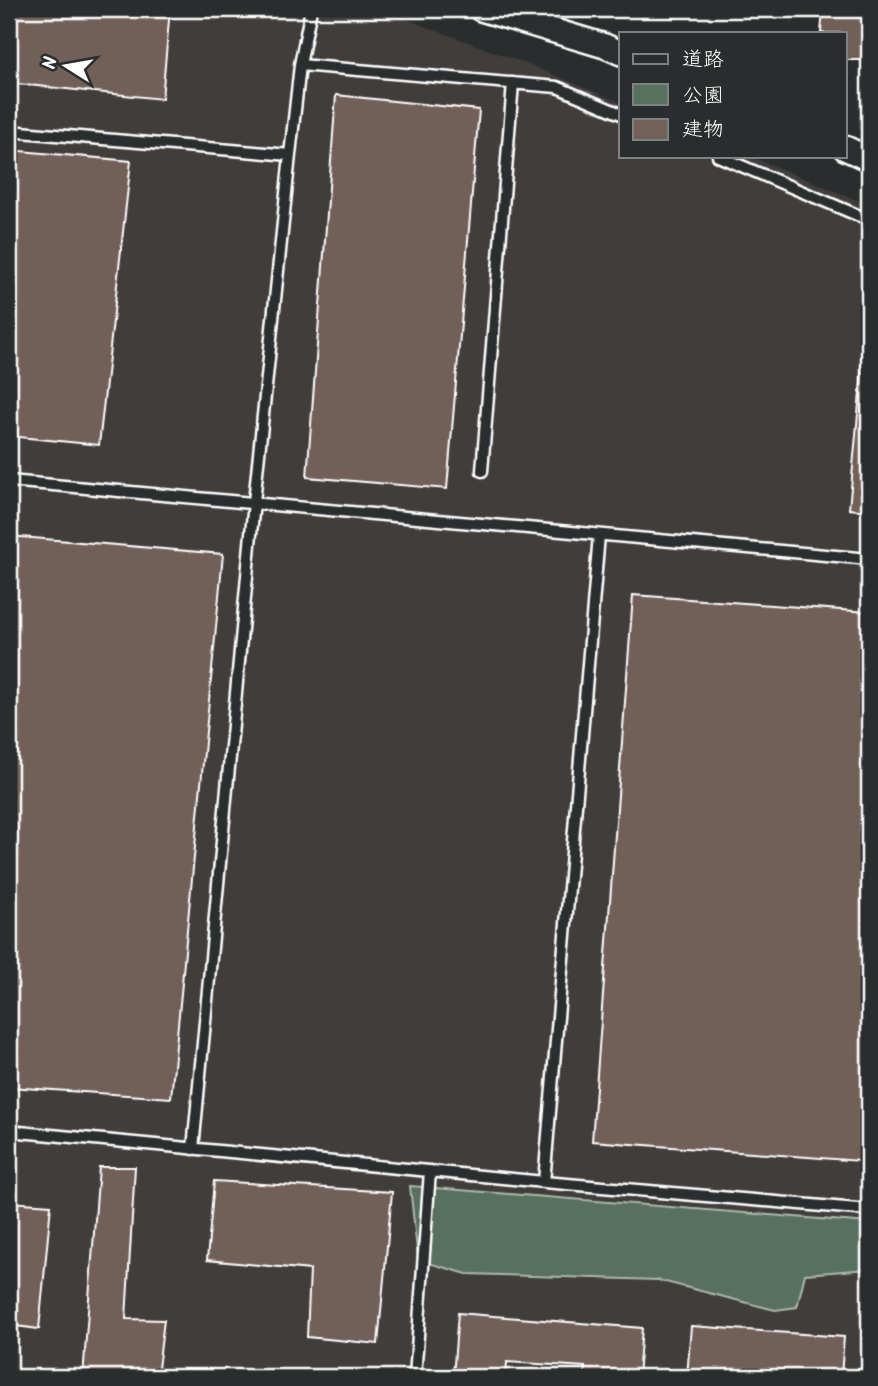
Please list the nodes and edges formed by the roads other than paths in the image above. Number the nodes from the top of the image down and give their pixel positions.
1 (311, 9) edge
2 (481, 9) edge
3 (619, 52) edge
4 (300, 65) junction
5 (513, 83) junction
6 (619, 113) edge
7 (9, 131) edge
8 (846, 148) edge
9 (290, 155) junction
10 (724, 158) edge
11 (869, 159) edge
12 (869, 220) edge
13 (482, 471) dead end
14 (9, 481) edge
15 (254, 502) junction
16 (599, 535) junction
17 (869, 559) edge
18 (9, 1131) edge
19 (193, 1149) junction
20 (430, 1171) junction
21 (544, 1182) junction
22 (869, 1210) edge
23 (415, 1377) edge

1 - 4 lane
2 - 3 street
4 - 5 lane
4 - 9 lane
5 - 6 lane
5 - 13 lane
7 - 9 lane
8 - 11 street
9 - 15 lane
10 - 12 lane
14 - 15 lane
15 - 16 lane
15 - 19 lane
16 - 17 lane
16 - 21 lane
18 - 19 lane
19 - 20 lane
20 - 21 lane
20 - 23 lane
21 - 22 lane

